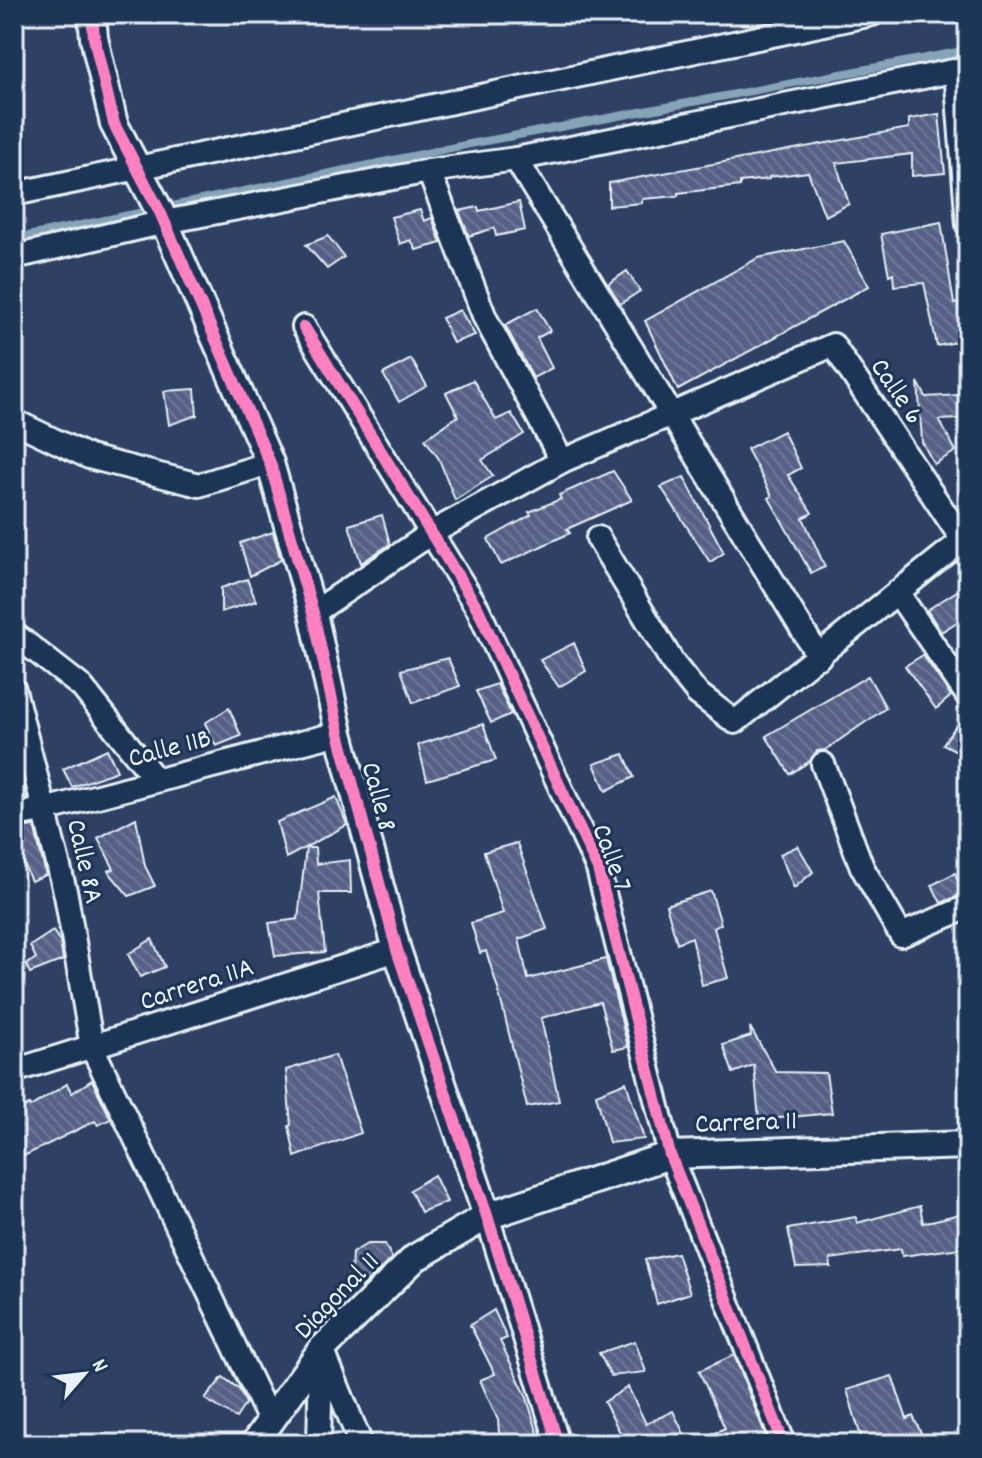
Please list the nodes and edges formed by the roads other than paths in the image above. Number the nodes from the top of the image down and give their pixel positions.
1 (92, 14) edge
2 (872, 14) edge
3 (962, 70) edge
4 (516, 159) junction
5 (429, 171) junction
6 (140, 175) junction
7 (14, 194) edge
8 (163, 217) junction
9 (968, 225) edge
10 (14, 257) edge
11 (304, 327) dead end
12 (670, 413) junction
13 (14, 421) edge
14 (562, 461) junction
15 (270, 463) junction
16 (433, 532) junction
17 (598, 538) dead end
18 (967, 542) edge
19 (897, 592) junction
20 (313, 613) junction
21 (14, 634) edge
22 (819, 657) junction
23 (14, 690) edge
24 (968, 696) edge
25 (339, 733) junction
26 (823, 764) dead end
27 (156, 780) junction
28 (44, 810) junction
29 (14, 815) edge
30 (968, 907) edge
31 (397, 950) junction
32 (92, 1047) junction
33 (14, 1071) edge
34 (968, 1145) edge
35 (670, 1155) junction
36 (487, 1216) junction
37 (322, 1349) junction
38 (270, 1421) junction
39 (254, 1444) edge
40 (319, 1444) edge
41 (361, 1444) edge
42 (558, 1444) edge
43 (784, 1444) edge

1 - 6 street, Calle 8
2 - 6 street
3 - 4 street
3 - 9 street
4 - 5 street
4 - 12 street
5 - 8 street
5 - 14 street
6 - 7 street
6 - 8 street, Calle 8
8 - 10 street
8 - 15 street, Calle 8
11 - 16 street, Calle 7
12 - 14 street
12 - 18 street, Calle 6
12 - 22 street
13 - 15 street
14 - 16 street
15 - 20 street, Calle 8
16 - 20 street
16 - 35 street, Calle 7
17 - 22 street
18 - 19 street
19 - 22 street
19 - 24 street
20 - 25 street, Calle 8
21 - 27 street
23 - 28 street, Calle 8A
25 - 27 street, Calle 11B
25 - 31 street, Calle 8
26 - 30 street
27 - 28 street, Calle 11B
28 - 29 street, Calle 11B
28 - 32 street, Calle 8A
31 - 32 street, Carrera 11A
31 - 36 street, Calle 8
32 - 33 street, Carrera 11A
32 - 38 street, Calle 8A
34 - 35 street, Carrera 11
35 - 36 street, Carrera 11
35 - 43 street, Calle 7
36 - 37 street, Diagonal 11
36 - 42 street, Calle 8
37 - 38 street, Diagonal 11
37 - 40 street
37 - 41 street
38 - 39 street, Diagonal 11

